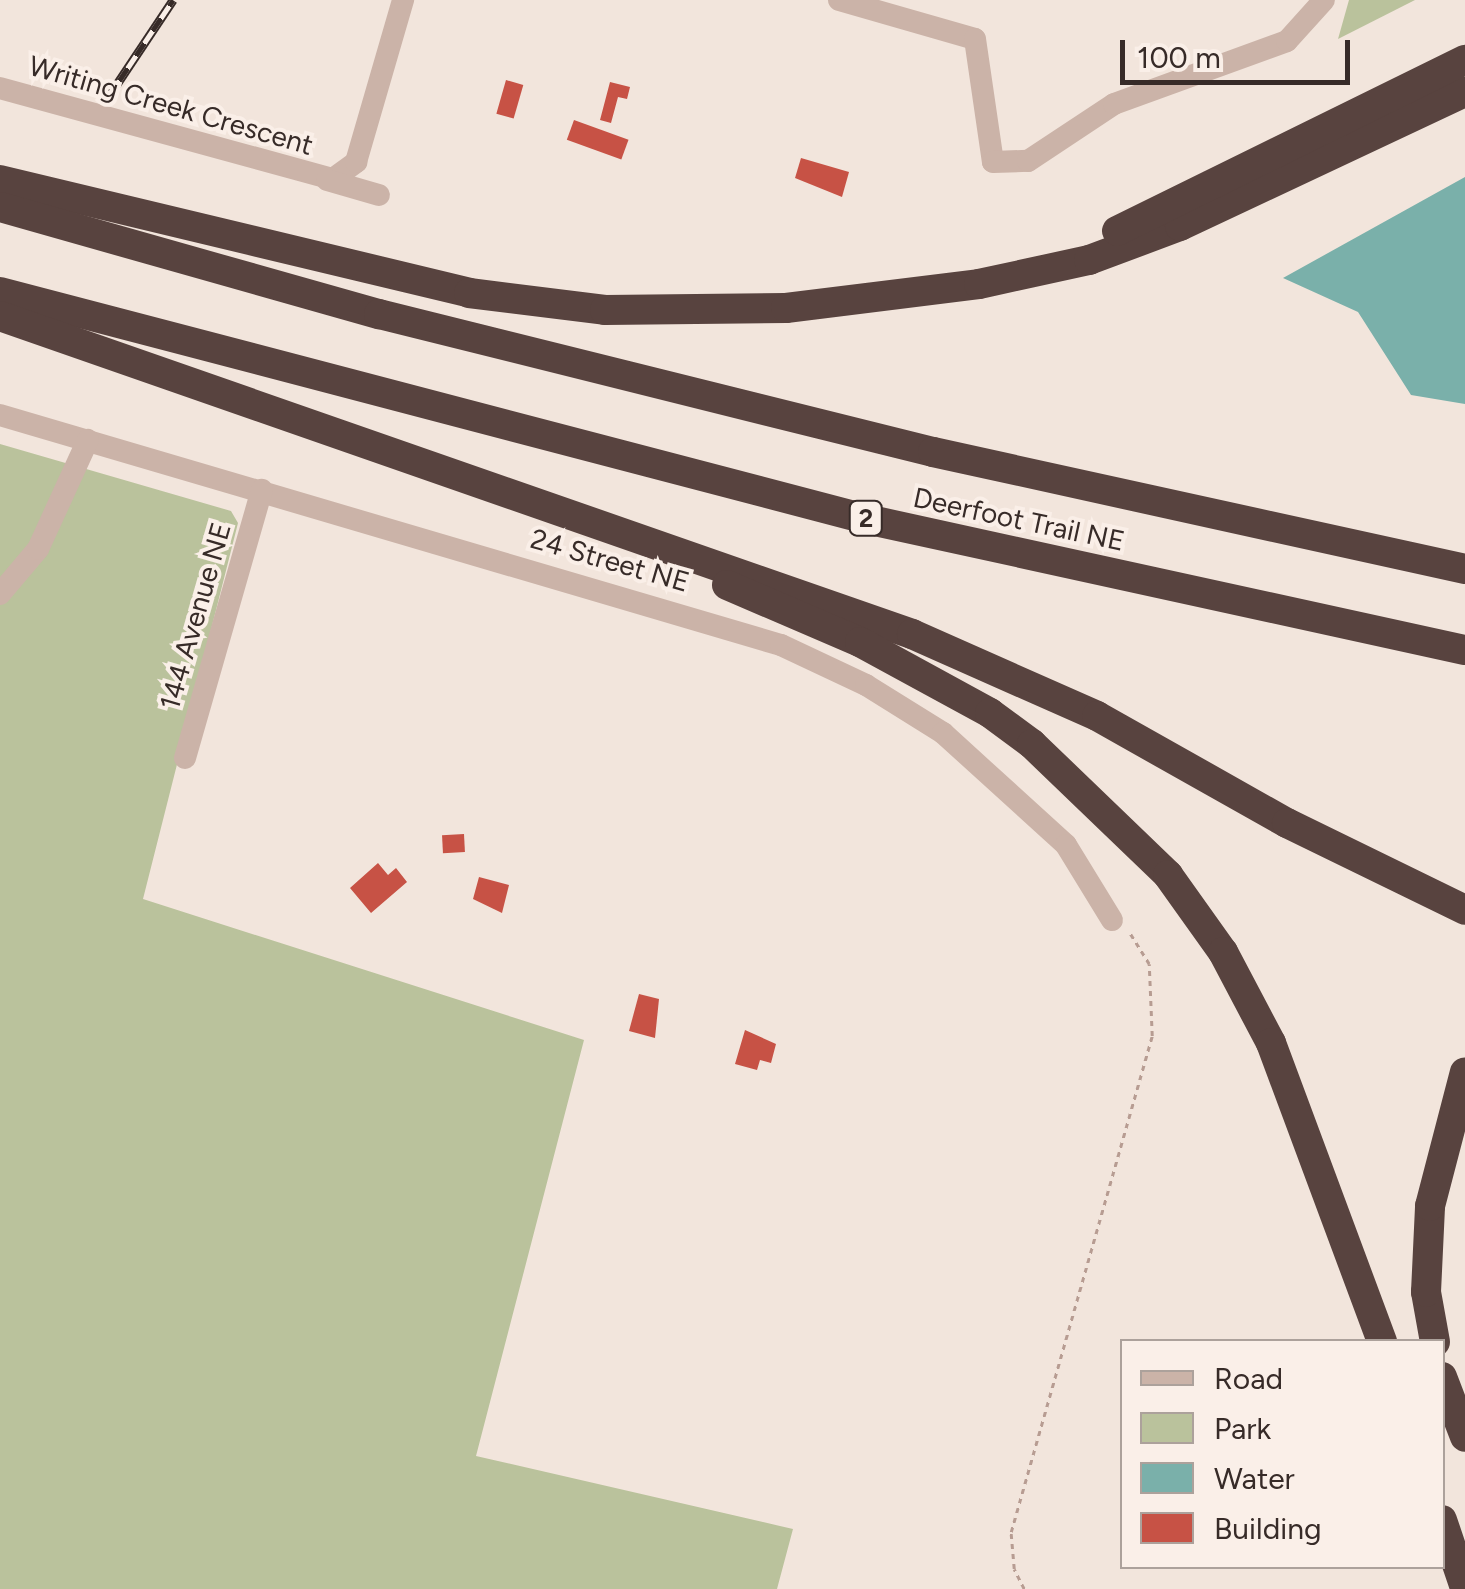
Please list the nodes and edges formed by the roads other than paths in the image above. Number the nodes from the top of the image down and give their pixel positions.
1 (403, 0) edge
2 (839, 0) edge
3 (1324, 0) edge
4 (1465, 60) edge
5 (0, 88) edge
6 (1465, 92) edge
7 (322, 178) junction
8 (0, 180) edge
9 (378, 195) dead end
10 (0, 207) edge
11 (979, 284) junction
12 (0, 292) edge
13 (0, 316) edge
14 (0, 415) edge
15 (88, 440) junction
16 (262, 490) junction
17 (507, 495) junction
18 (1465, 570) edge
19 (0, 594) edge
20 (1465, 650) edge
21 (185, 758) dead end
22 (1465, 910) edge
23 (1112, 920) road end
24 (1465, 1072) edge
25 (1381, 1339) edge
26 (1435, 1339) edge
27 (1445, 1385) edge
28 (1465, 1437) edge
29 (1445, 1529) edge
30 (1465, 1588) edge

1 - 7 street
2 - 3 street
4 - 11 highway
5 - 7 street, Writing Creek Crescent
6 - 11 highway
7 - 9 street, Writing Creek Crescent
8 - 11 highway
10 - 18 highway, Deerfoot Trail NE
12 - 20 highway, Deerfoot Trail NE / 2
13 - 17 highway
14 - 15 street, 24 Street NE
15 - 16 street, 24 Street NE
15 - 19 street
16 - 21 street, 144 Avenue NE
16 - 23 street, 24 Street NE
17 - 22 highway
17 - 25 highway
24 - 26 highway
27 - 28 highway
29 - 30 highway

